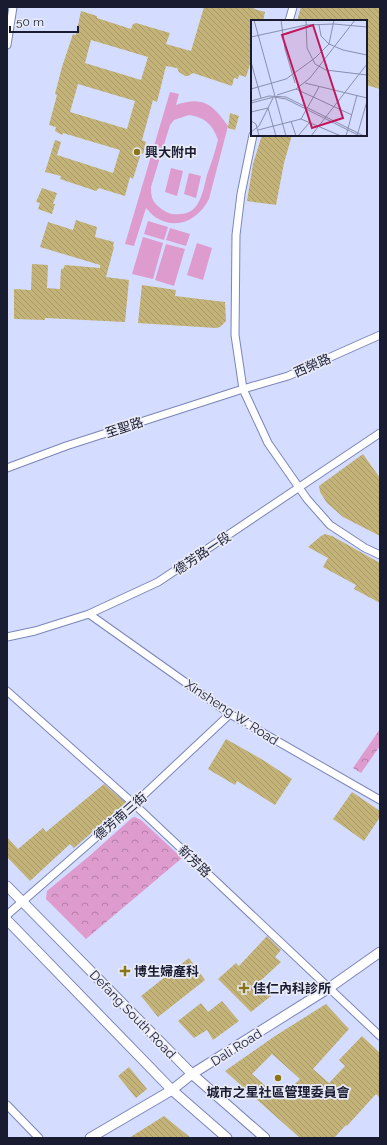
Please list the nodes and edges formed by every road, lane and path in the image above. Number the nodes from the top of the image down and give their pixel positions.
1 (13, 7) edge
2 (293, 7) edge
3 (289, 20) edge
4 (7, 45) edge
5 (253, 136) edge
6 (380, 336) edge
7 (243, 389) junction
8 (380, 433) edge
9 (7, 468) edge
10 (299, 487) junction
11 (380, 555) edge
12 (90, 614) junction
13 (7, 637) edge
14 (7, 691) edge
15 (230, 714) junction
16 (380, 800) edge
17 (134, 804) junction
18 (7, 886) edge
19 (22, 902) junction
20 (7, 915) edge
21 (7, 920) edge
22 (380, 952) edge
23 (329, 988) junction
24 (380, 1036) edge
25 (192, 1074) junction
26 (172, 1090) junction
27 (7, 1105) edge
28 (39, 1138) edge
29 (90, 1138) edge
30 (227, 1138) edge
31 (265, 1138) edge

1 - 4 street
2 - 3 street
5 - 7 street
6 - 7 street, 西榮路
7 - 9 street, 至聖路
7 - 10 street
8 - 10 street, 德芳路一段
10 - 11 street
10 - 12 street, 德芳路一段
12 - 13 street, 德芳路一段
12 - 15 street, Xinsheng W. Road
14 - 17 street, 新芳路
15 - 16 street, Xinsheng W. Road
15 - 17 street, 德芳南三街
17 - 19 street, 德芳南三街
17 - 23 street, 新芳路
18 - 19 street, Defang South Road
19 - 20 street, 德芳南三街
19 - 25 street, Defang South Road
21 - 26 street, Defang South Road
22 - 23 street, Dali Road
23 - 24 street, 新芳路
23 - 25 street, Dali Road
25 - 26 street, Dali Road
25 - 31 street, Defang South Road
26 - 29 street, Dali Road
26 - 30 street, Defang South Road
27 - 28 street

